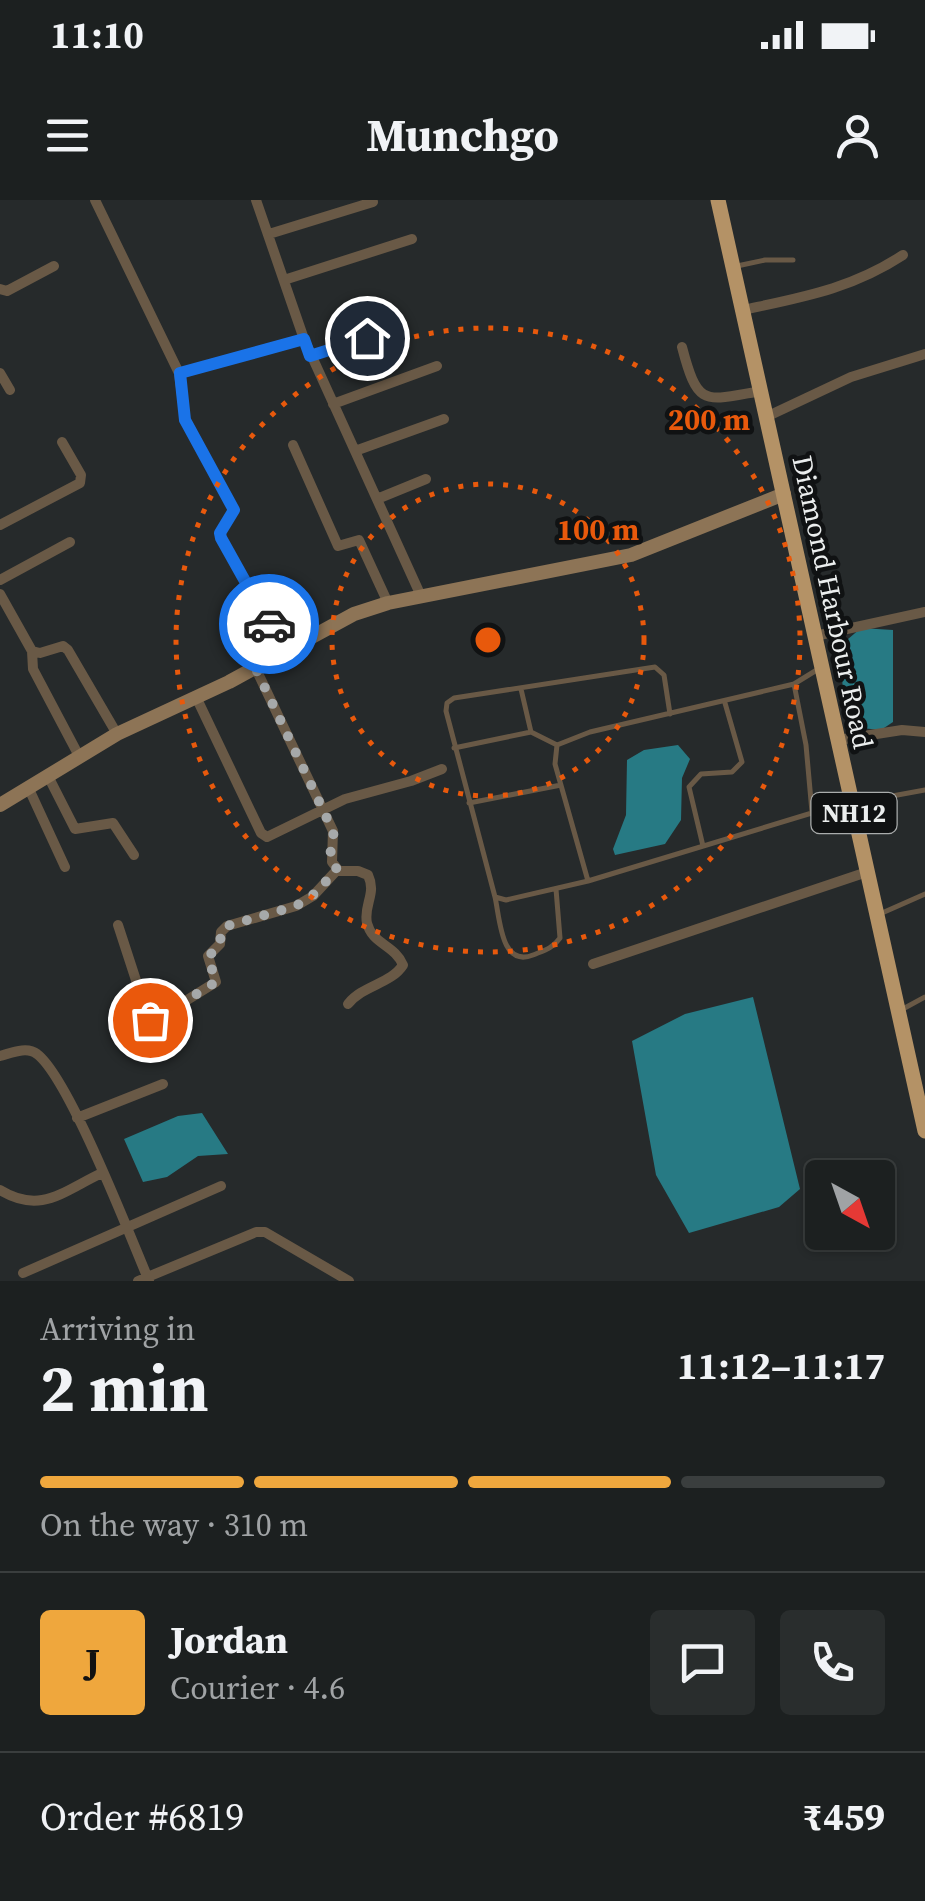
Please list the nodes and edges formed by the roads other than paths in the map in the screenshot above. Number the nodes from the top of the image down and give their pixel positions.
1 (95, 200) edge
2 (256, 200) edge
3 (718, 200) edge
4 (373, 202) edge
5 (269, 234) junction
6 (412, 239) dead end
7 (903, 255) dead end
8 (794, 260) dead end
9 (54, 266) dead end
10 (733, 267) junction
11 (284, 280) junction
12 (0, 289) edge
13 (743, 310) junction
14 (395, 330) dead end
15 (304, 339) junction
16 (682, 347) dead end
17 (925, 354) edge
18 (310, 356) junction
19 (437, 366) dead end
20 (180, 373) junction
21 (0, 374) edge
22 (10, 390) dead end
23 (760, 390) junction
24 (333, 404) junction
25 (766, 417) junction
26 (444, 419) dead end
27 (62, 442) dead end
28 (293, 446) dead end
29 (355, 451) junction
30 (426, 479) dead end
31 (784, 494) junction
32 (377, 499) junction
33 (0, 525) edge
34 (70, 542) dead end
35 (0, 580) edge
36 (0, 594) edge
37 (422, 596) junction
38 (388, 603) junction
39 (925, 612) edge
40 (815, 636) junction
41 (284, 650) junction
42 (32, 651) junction
43 (255, 667) junction
44 (821, 667) junction
45 (794, 684) junction
46 (521, 688) junction
47 (196, 698) junction
48 (725, 703) junction
49 (670, 714) junction
50 (530, 732) junction
51 (925, 732) edge
52 (117, 734) junction
53 (838, 740) junction
54 (557, 746) junction
55 (454, 748) junction
56 (79, 756) junction
57 (442, 768) dead end
58 (48, 776) junction
59 (561, 785) junction
60 (29, 789) junction
61 (925, 790) edge
62 (852, 802) junction
63 (469, 803) junction
64 (0, 805) edge
65 (324, 811) junction
66 (812, 812) junction
67 (703, 846) junction
68 (134, 854) dead end
69 (65, 867) dead end
70 (337, 870) junction
71 (867, 872) junction
72 (588, 881) junction
73 (556, 889) junction
74 (925, 894) edge
75 (495, 897) junction
76 (876, 915) junction
77 (118, 924) dead end
78 (593, 964) dead end
79 (925, 997) edge
80 (348, 1004) dead end
81 (898, 1011) junction
82 (0, 1056) edge
83 (163, 1084) dead end
84 (77, 1118) junction
85 (925, 1131) edge
86 (102, 1173) junction
87 (222, 1186) dead end
88 (0, 1190) edge
89 (126, 1227) junction
90 (22, 1273) dead end
91 (145, 1280) edge
92 (349, 1281) edge

1 - 20 street
2 - 5 street
3 - 10 highway, Diamond Harbour Road / NH12
4 - 5 street
5 - 11 street
6 - 11 street
7 - 13 street
8 - 10 lane
9 - 12 street
10 - 13 highway, Diamond Harbour Road / NH12
11 - 15 street
13 - 23 highway, Diamond Harbour Road / NH12
14 - 18 street
15 - 18 street
15 - 20 street
16 - 23 street
17 - 25 street
18 - 24 street
19 - 24 street
20 - 41 street
21 - 22 street
23 - 25 highway, Diamond Harbour Road / NH12
24 - 29 street
25 - 31 highway, Diamond Harbour Road / NH12
26 - 29 street
27 - 33 street
28 - 38 street
29 - 32 street
30 - 32 street
31 - 37 main road
31 - 40 highway, Diamond Harbour Road / NH12
32 - 37 street
34 - 35 street
36 - 42 street
37 - 38 main road
38 - 41 main road
39 - 40 street
40 - 44 highway, Diamond Harbour Road / NH12
41 - 43 main road
42 - 52 street
42 - 56 street
43 - 47 main road
43 - 65 street
44 - 45 lane
44 - 53 highway, Diamond Harbour Road / NH12
45 - 48 lane
45 - 66 lane
46 - 49 lane
46 - 50 lane
46 - 55 lane
47 - 52 main road
47 - 65 street
48 - 49 lane
48 - 67 lane
49 - 54 lane
50 - 54 lane
50 - 55 lane
51 - 53 street
52 - 56 main road
53 - 62 highway, Diamond Harbour Road / NH12
54 - 59 lane
55 - 63 lane
56 - 58 main road
57 - 65 street
58 - 60 main road
58 - 68 street
59 - 63 lane
59 - 72 lane
60 - 64 main road
60 - 69 street
61 - 62 lane
62 - 66 lane
62 - 71 highway, Diamond Harbour Road / NH12
63 - 75 lane
65 - 70 street
66 - 67 lane
67 - 72 lane
70 - 77 street
70 - 80 street
71 - 76 highway, Diamond Harbour Road / NH12
71 - 78 street
72 - 73 lane
73 - 75 lane
73 - 75 lane
74 - 76 lane
76 - 81 highway, Diamond Harbour Road / NH12
79 - 81 lane
81 - 85 highway, Diamond Harbour Road / NH12
82 - 84 street
83 - 84 street
84 - 86 street
86 - 88 street
86 - 89 street
87 - 89 street
89 - 90 street
89 - 91 street
91 - 92 street

